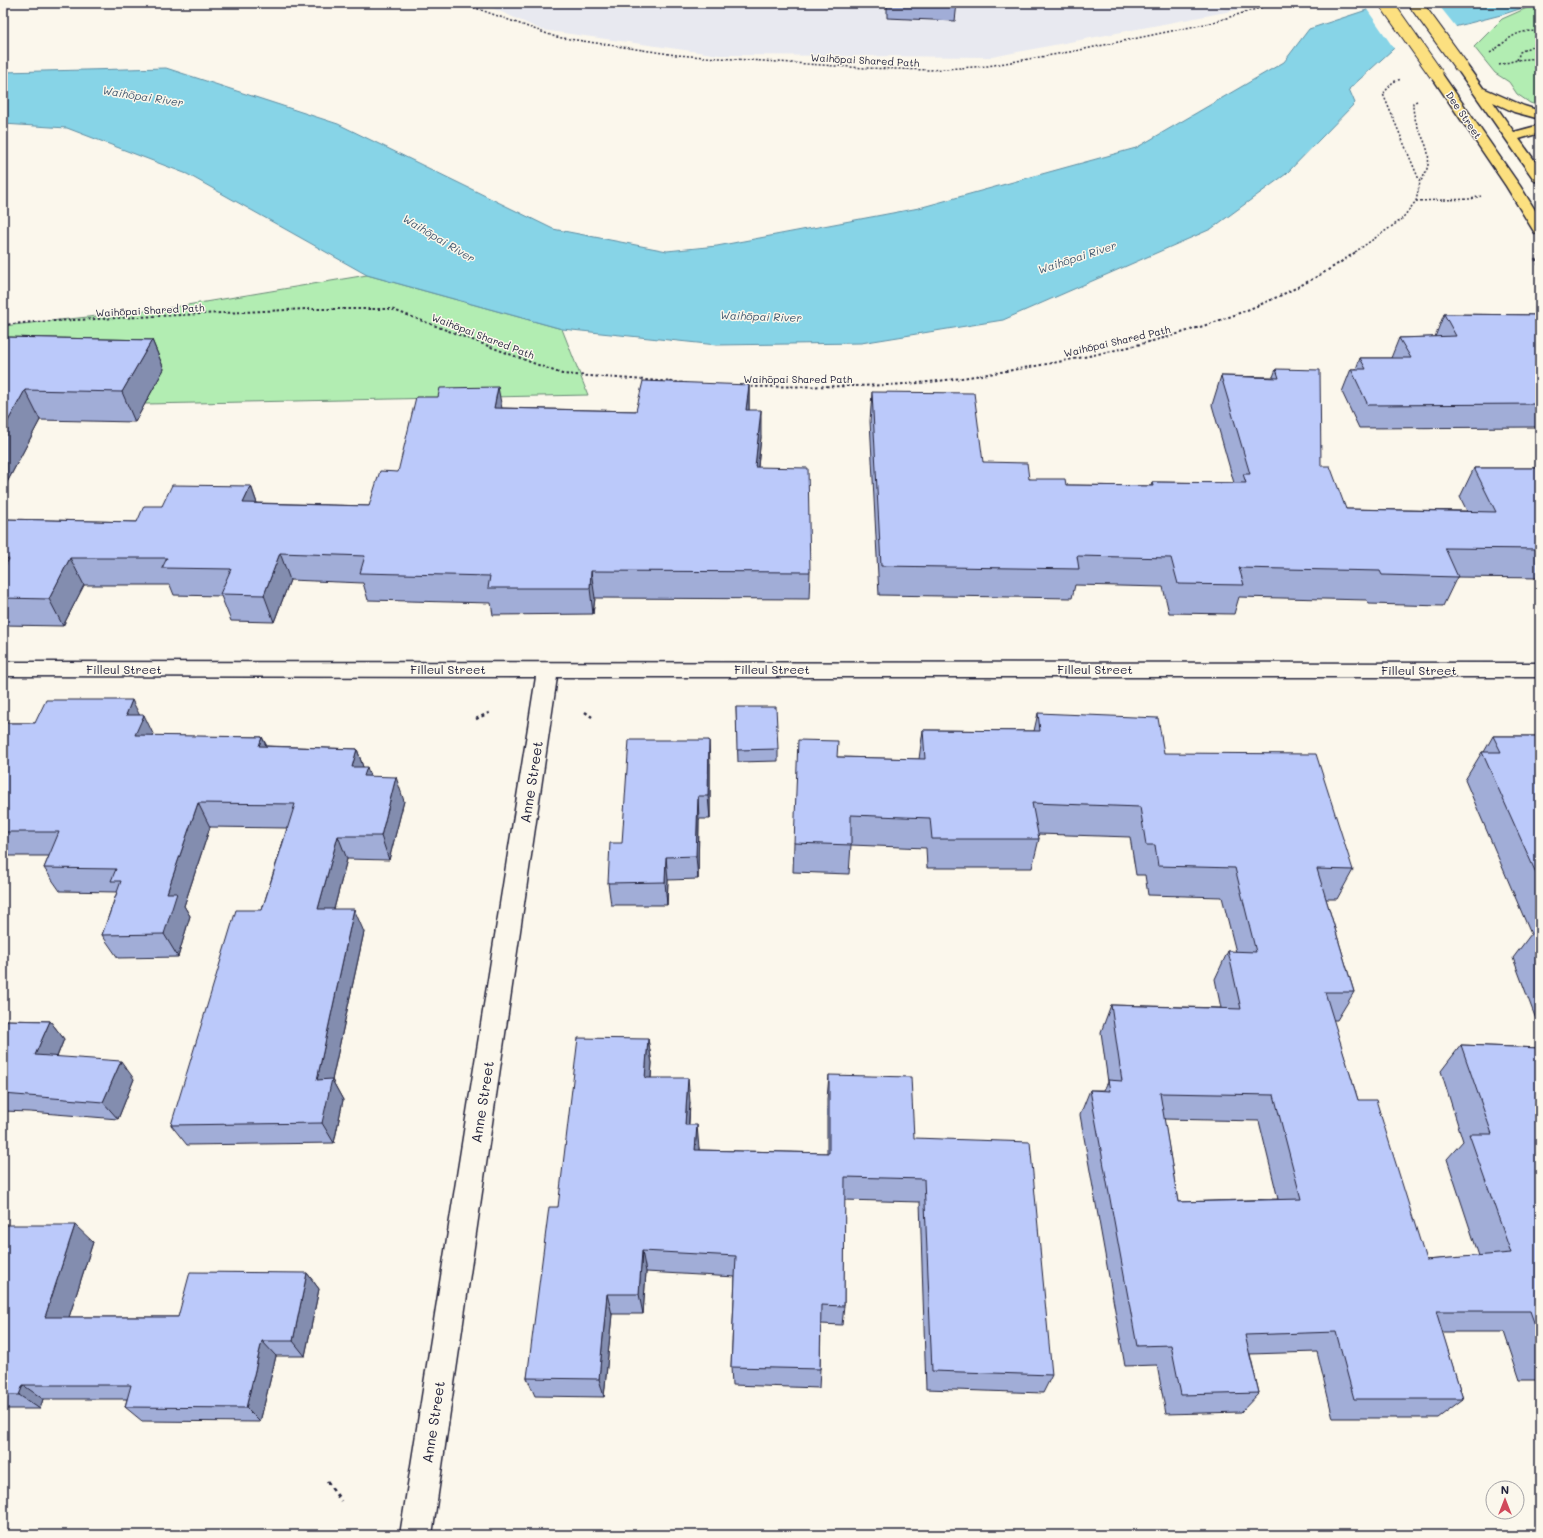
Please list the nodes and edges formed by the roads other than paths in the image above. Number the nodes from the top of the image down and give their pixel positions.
1 (1386, 3) edge
2 (1415, 3) edge
3 (1477, 89) junction
4 (1540, 115) edge
5 (1540, 129) edge
6 (1511, 137) junction
7 (1540, 178) edge
8 (1540, 230) edge
9 (3, 669) edge
10 (548, 670) junction
11 (1540, 670) edge
12 (416, 1535) edge

1 - 8 main road, Dee Street, bridge
2 - 3 main road, bridge
3 - 4 main road
3 - 6 main road
5 - 6 main road
6 - 7 main road
9 - 10 street, Filleul Street
10 - 11 street, Filleul Street
10 - 12 street, Anne Street

